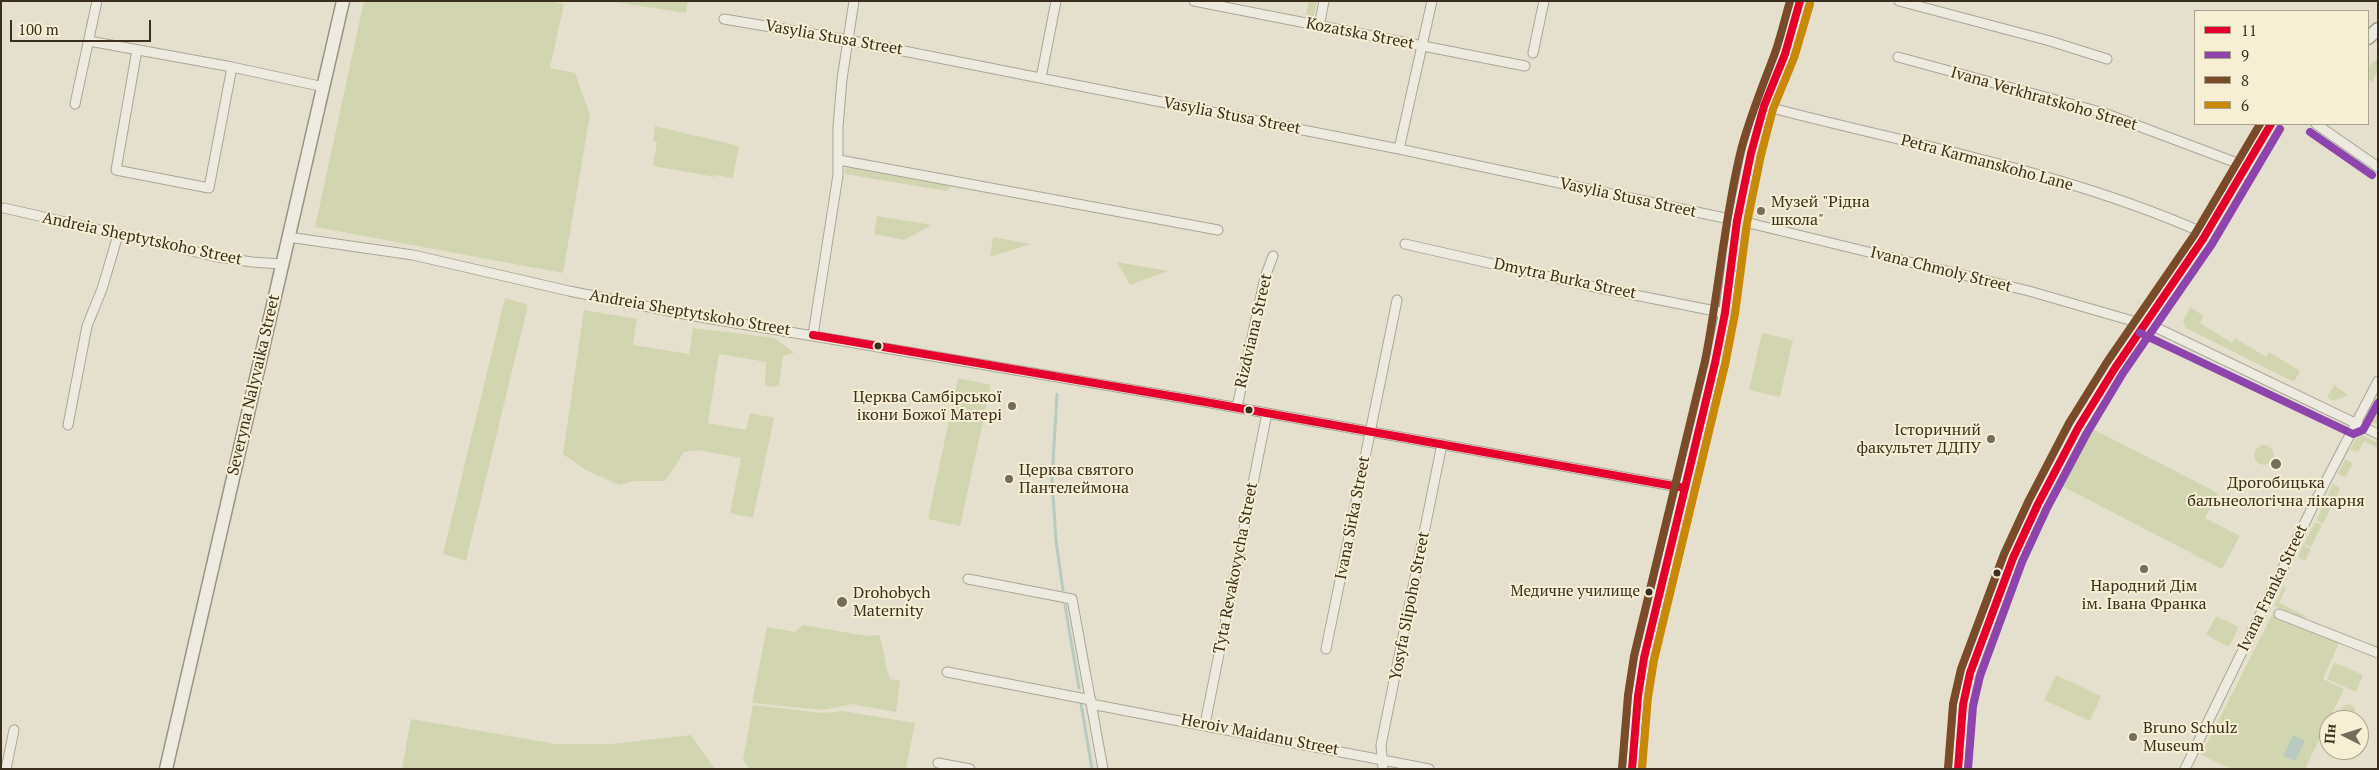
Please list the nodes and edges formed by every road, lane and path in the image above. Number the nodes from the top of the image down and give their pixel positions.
1 (97, 1) edge
2 (344, 1) edge
3 (854, 1) edge
4 (1056, 1) edge
5 (1194, 1) edge
6 (1324, 1) edge
7 (1432, 1) edge
8 (1544, 1) edge
9 (1800, 1) edge
10 (1899, 1) edge
11 (724, 19) dead end
12 (1319, 26) junction
13 (88, 40) junction
14 (848, 40) junction
15 (1422, 46) junction
16 (138, 50) junction
17 (1533, 53) dead end
18 (1898, 57) dead end
19 (2107, 59) dead end
20 (1525, 66) dead end
21 (232, 67) junction
22 (1041, 78) junction
23 (324, 87) junction
24 (75, 104) dead end
25 (1764, 106) junction
26 (2270, 125) edge
27 (2317, 125) edge
28 (1399, 149) junction
29 (839, 160) junction
30 (2245, 166) junction
31 (2378, 167) edge
32 (4, 208) dead end
33 (1737, 221) junction
34 (1218, 230) dead end
35 (2206, 234) junction
36 (118, 235) junction
37 (288, 237) junction
38 (1405, 244) dead end
39 (1274, 256) dead end
40 (281, 264) junction
41 (1397, 300) dead end
42 (1725, 313) junction
43 (2144, 324) junction
44 (813, 335) junction
45 (2378, 381) edge
46 (1236, 407) junction
47 (1267, 412) junction
48 (2355, 424) junction
49 (68, 425) dead end
50 (1370, 432) junction
51 (2378, 434) edge
52 (1442, 444) junction
53 (1685, 488) junction
54 (968, 580) dead end
55 (2279, 614) dead end
56 (1326, 649) dead end
57 (2378, 653) edge
58 (947, 672) dead end
59 (1091, 702) junction
60 (1205, 724) junction
61 (14, 730) dead end
62 (938, 763) dead end
63 (1382, 764) edge
64 (6, 769) edge
65 (166, 769) edge
66 (970, 769) edge
67 (1103, 769) edge
68 (1429, 769) edge
69 (1632, 769) edge
70 (1958, 769) edge
71 (2185, 769) edge

1 - 13 street
2 - 23 street, Severyna Nalyvaika Street
3 - 14 street
4 - 22 street
5 - 12 street, Kozatska Street
6 - 12 street
7 - 15 street
8 - 17 street
9 - 25 street
10 - 19 street
11 - 14 street, Vasylia Stusa Street
12 - 15 street, Kozatska Street
13 - 16 street
13 - 24 street
14 - 22 street, Vasylia Stusa Street
14 - 29 street
15 - 20 street, Kozatska Street
15 - 28 street
16 - 21 street
16 - 21 street
18 - 30 street, Ivana Verkhratskoho Street
21 - 23 street
22 - 28 street, Vasylia Stusa Street
23 - 37 street, Severyna Nalyvaika Street
25 - 33 street
25 - 35 street, Petra Karmanskoho Lane
26 - 30 street
27 - 31 street
28 - 33 street, Vasylia Stusa Street
29 - 34 street
29 - 44 street
30 - 35 street
32 - 36 street, Andreia Sheptytskoho Street
33 - 42 street
33 - 43 street, Ivana Chmoly Street
35 - 43 street
36 - 40 street, Andreia Sheptytskoho Street
36 - 49 street
37 - 40 street, Severyna Nalyvaika Street
37 - 44 street, Andreia Sheptytskoho Street
38 - 42 street, Dmytra Burka Street
39 - 46 street, Rizdviana Street
40 - 65 street, Severyna Nalyvaika Street
41 - 50 street, Ivana Sirka Street
42 - 53 street
43 - 48 street, Ivana Chmoly Street
43 - 70 street
44 - 46 street, Andreia Sheptytskoho Street
45 - 48 street, Ivana Franka Street
46 - 47 street, Andreia Sheptytskoho Street
47 - 50 street, Andreia Sheptytskoho Street
47 - 60 street, Tyta Revakovycha Street
48 - 51 street, Ivana Chmoly Street
48 - 71 street, Ivana Franka Street
50 - 52 street, Andreia Sheptytskoho Street
50 - 56 street, Ivana Sirka Street
52 - 53 street, Andreia Sheptytskoho Street
52 - 63 street, Yosyfa Slipoho Street
53 - 69 street
54 - 59 street
55 - 57 street
58 - 59 street, Heroiv Maidanu Street
59 - 60 street, Heroiv Maidanu Street
59 - 67 street
60 - 63 street, Heroiv Maidanu Street
61 - 64 street
62 - 66 street
63 - 68 street, Heroiv Maidanu Street

